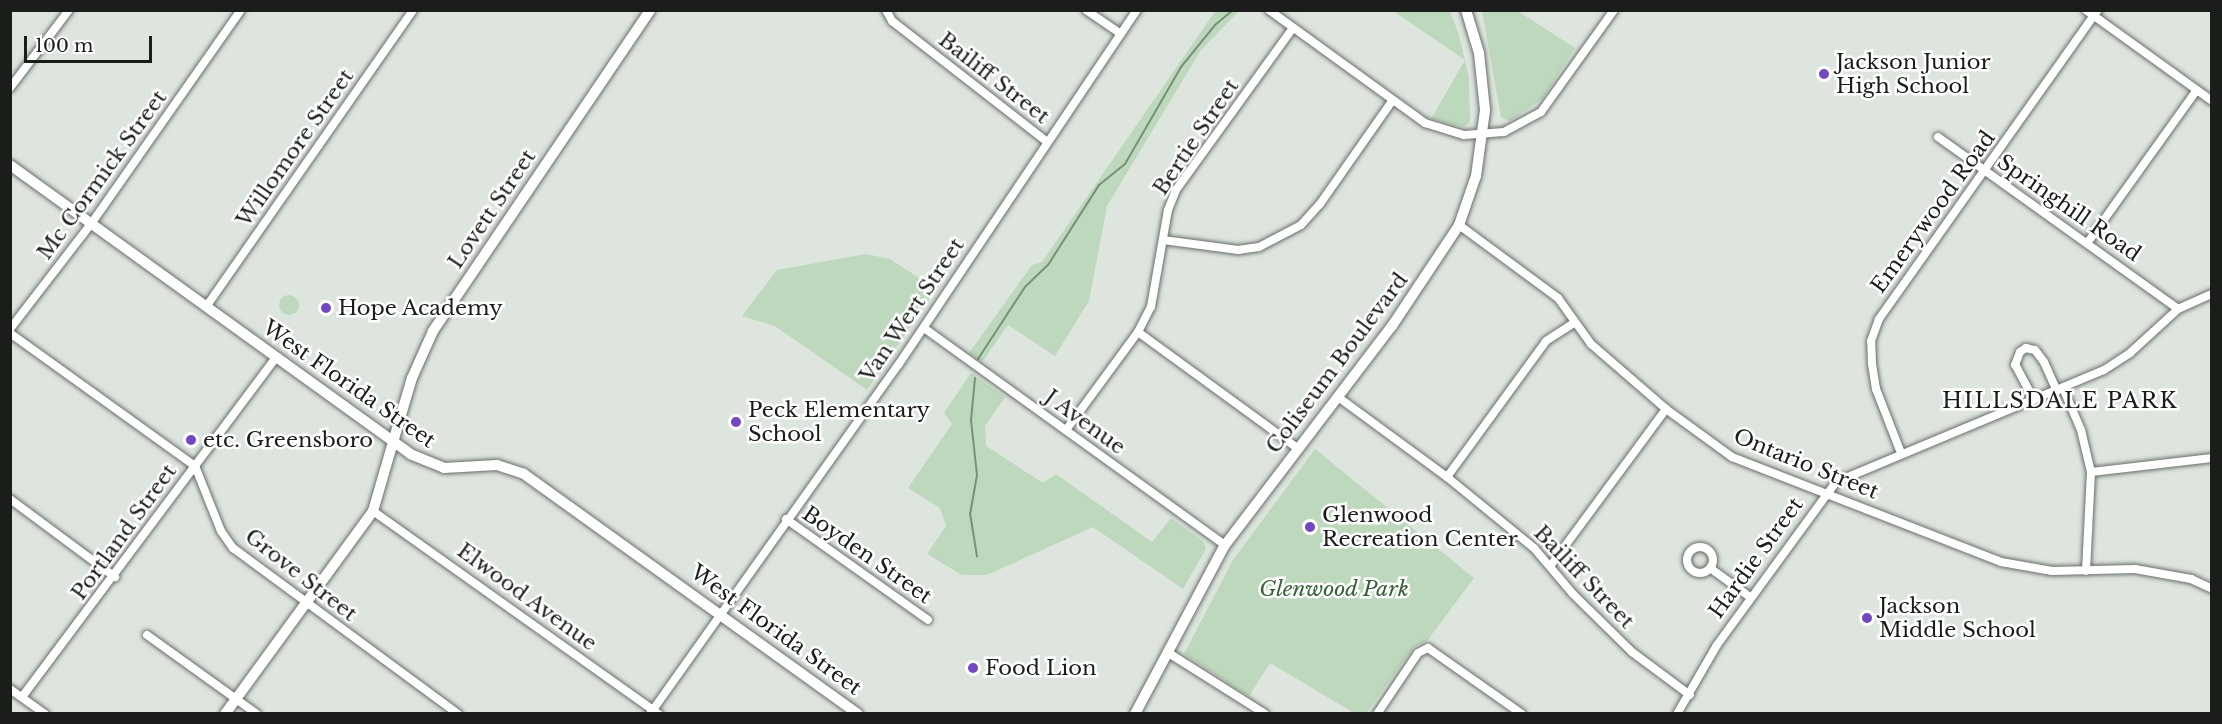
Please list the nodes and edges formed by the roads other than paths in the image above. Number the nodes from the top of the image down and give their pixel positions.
1 (69, 10) edge
2 (241, 10) edge
3 (413, 10) edge
4 (650, 10) edge
5 (886, 10) edge
6 (1086, 10) edge
7 (1137, 10) edge
8 (1269, 10) edge
9 (1466, 10) edge
10 (1614, 10) edge
11 (2086, 10) edge
12 (2096, 13) edge
13 (1293, 28) junction
14 (1120, 34) junction
15 (10, 88) edge
16 (2196, 91) junction
17 (1392, 101) junction
18 (2211, 101) edge
19 (1483, 134) junction
20 (1938, 137) dead end
21 (1046, 141) junction
22 (10, 165) edge
23 (1984, 171) junction
24 (91, 224) junction
25 (1459, 225) junction
26 (1163, 240) junction
27 (2088, 242) junction
28 (2211, 294) edge
29 (206, 307) junction
30 (2178, 309) junction
31 (1574, 323) junction
32 (924, 328) junction
33 (10, 331) edge
34 (1138, 332) junction
35 (276, 358) junction
36 (2060, 390) junction
37 (1338, 397) junction
38 (2034, 400) junction
39 (1666, 409) junction
40 (1066, 430) junction
41 (393, 442) junction
42 (1297, 448) junction
43 (1901, 453) junction
44 (2211, 458) edge
45 (195, 466) junction
46 (2091, 472) junction
47 (1447, 477) junction
48 (1826, 492) junction
49 (10, 499) edge
50 (373, 511) junction
51 (786, 519) junction
52 (1225, 545) junction
53 (1551, 565) junction
54 (1710, 568) dead end
55 (2086, 571) junction
56 (115, 577) junction
57 (2211, 589) edge
58 (1750, 597) junction
59 (306, 605) junction
60 (718, 613) junction
61 (928, 620) dead end
62 (147, 635) dead end
63 (1167, 652) junction
64 (10, 689) edge
65 (1690, 694) junction
66 (22, 697) junction
67 (236, 699) junction
68 (446, 705) junction
69 (654, 712) edge
70 (45, 714) edge
71 (225, 714) edge
72 (257, 714) edge
73 (439, 714) edge
74 (458, 714) edge
75 (858, 714) edge
76 (1135, 714) edge
77 (1265, 714) edge
78 (1377, 714) edge
79 (1522, 714) edge
80 (1677, 714) edge

1 - 15 street
2 - 24 street, Mc Cormick Street
3 - 29 street, Willomore Street
4 - 41 main road, Lovett Street
5 - 21 street, Bailiff Street
6 - 14 street
7 - 14 street, Van Wert Street
8 - 13 street
9 - 19 main road, Coliseum Boulevard
10 - 19 street
11 - 12 street
12 - 16 street
12 - 23 street, Emerywood Road
13 - 17 street
13 - 26 street, Bertie Street
14 - 21 street, Van Wert Street
16 - 18 street
16 - 27 street
17 - 19 street
17 - 26 street
19 - 25 main road, Coliseum Boulevard
20 - 23 street, Springhill Road
21 - 32 street, Van Wert Street
22 - 24 main road, West Florida Street
23 - 27 street, Springhill Road
23 - 43 street, Emerywood Road
24 - 29 main road, West Florida Street
24 - 33 street, Mc Cormick Street
25 - 31 street, Ontario Street
25 - 37 main road, Coliseum Boulevard
26 - 34 street, Bertie Street
27 - 30 street, Springhill Road
28 - 30 street, Hardie Street
29 - 35 main road, West Florida Street
30 - 36 street, Hardie Street
31 - 39 street, Ontario Street
31 - 47 street
32 - 40 street, J Avenue
32 - 51 street, Van Wert Street
33 - 45 street
34 - 40 street, Bertie Street
34 - 42 street
35 - 41 main road, West Florida Street
35 - 45 street, Portland Street
36 - 38 street, Hardie Street
36 - 38 street
36 - 46 street
37 - 42 main road, Coliseum Boulevard
37 - 47 street, Bailiff Street
38 - 43 street, Hardie Street
39 - 48 street, Ontario Street
39 - 53 street
40 - 52 street, J Avenue
41 - 50 main road, Lovett Street
41 - 60 main road, West Florida Street
42 - 52 main road, Coliseum Boulevard
43 - 48 street, Hardie Street
44 - 46 street
45 - 56 street, Portland Street
45 - 59 street, Grove Street
46 - 55 street
47 - 53 street, Bailiff Street
48 - 55 street, Ontario Street
48 - 58 street, Hardie Street
49 - 56 street
50 - 59 main road, Lovett Street
50 - 69 street, Elwood Avenue
51 - 60 street, Van Wert Street
51 - 61 street, Boyden Street
52 - 63 main road, Coliseum Boulevard
53 - 65 street, Bailiff Street
54 - 58 street
55 - 57 street, Ontario Street
56 - 66 street, Portland Street
58 - 65 street, Hardie Street
59 - 67 main road, Lovett Street
59 - 68 street, Grove Street
60 - 69 street, Van Wert Street
60 - 75 main road, West Florida Street
62 - 67 street
63 - 76 main road, Coliseum Boulevard
63 - 77 street
64 - 66 street
65 - 80 street, Hardie Street
66 - 70 street
67 - 71 main road, Lovett Street
67 - 72 street
68 - 73 street
68 - 74 street, Grove Street
78 - 79 street

